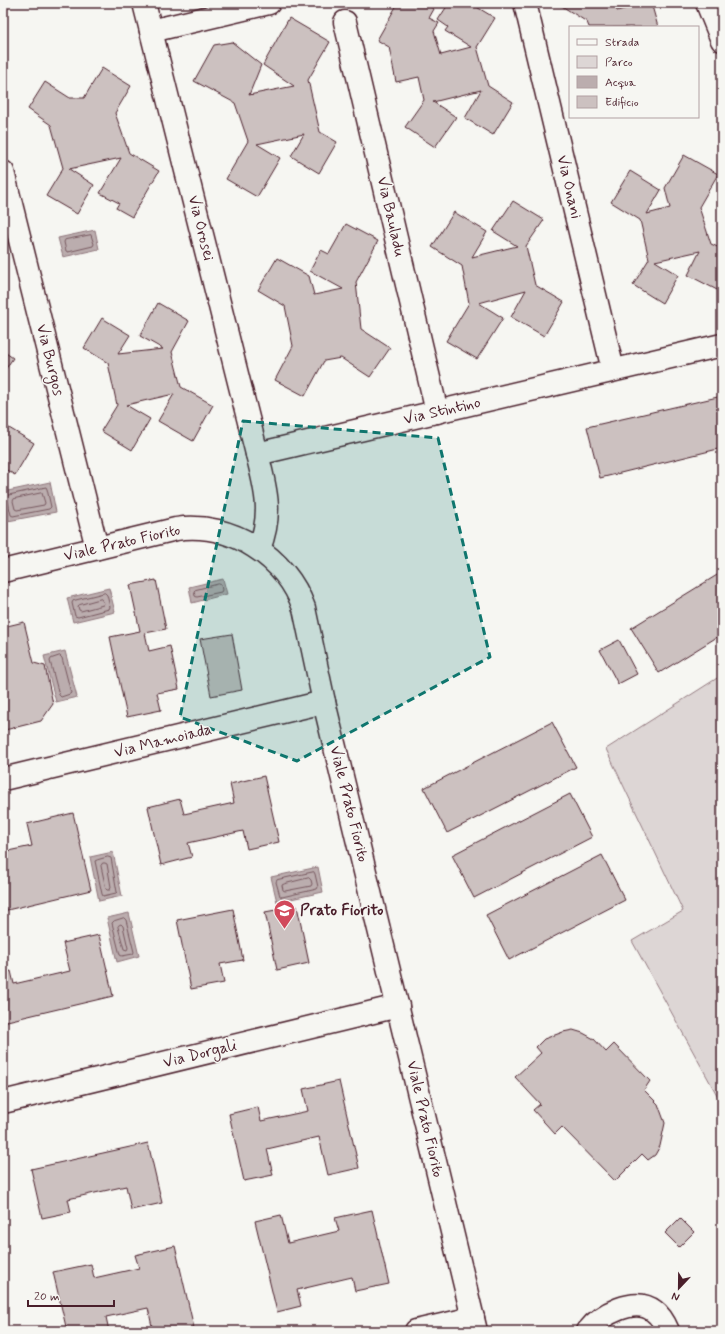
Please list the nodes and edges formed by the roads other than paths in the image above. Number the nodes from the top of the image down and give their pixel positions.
1 (144, 3) edge
2 (269, 3) edge
3 (525, 3) edge
4 (707, 3) edge
5 (344, 22) dead end
6 (151, 31) junction
7 (722, 40) edge
8 (3, 172) edge
9 (722, 345) edge
10 (613, 370) junction
11 (436, 412) junction
12 (257, 454) junction
13 (97, 548) junction
14 (259, 549) junction
15 (3, 571) edge
16 (324, 702) junction
17 (3, 779) edge
18 (398, 1006) junction
19 (3, 1102) edge
20 (474, 1325) edge
21 (416, 1331) edge
22 (588, 1331) edge
23 (668, 1331) edge

1 - 6 street, Via Orosei
2 - 6 street
3 - 10 street, Via Onani
4 - 7 street
5 - 11 street, Via Bauladu
6 - 12 street, Via Orosei
8 - 13 street, Via Burgos
9 - 10 street, Via Stintino
10 - 11 street, Via Stintino
11 - 12 street, Via Stintino
12 - 14 street
13 - 14 street, Viale Prato Fiorito
13 - 15 street, Viale Prato Fiorito
14 - 16 street, Viale Prato Fiorito
16 - 17 street, Via Mamoiada
16 - 18 street, Viale Prato Fiorito
18 - 19 street, Via Dorgali
18 - 20 street, Viale Prato Fiorito
20 - 21 street
22 - 23 street

